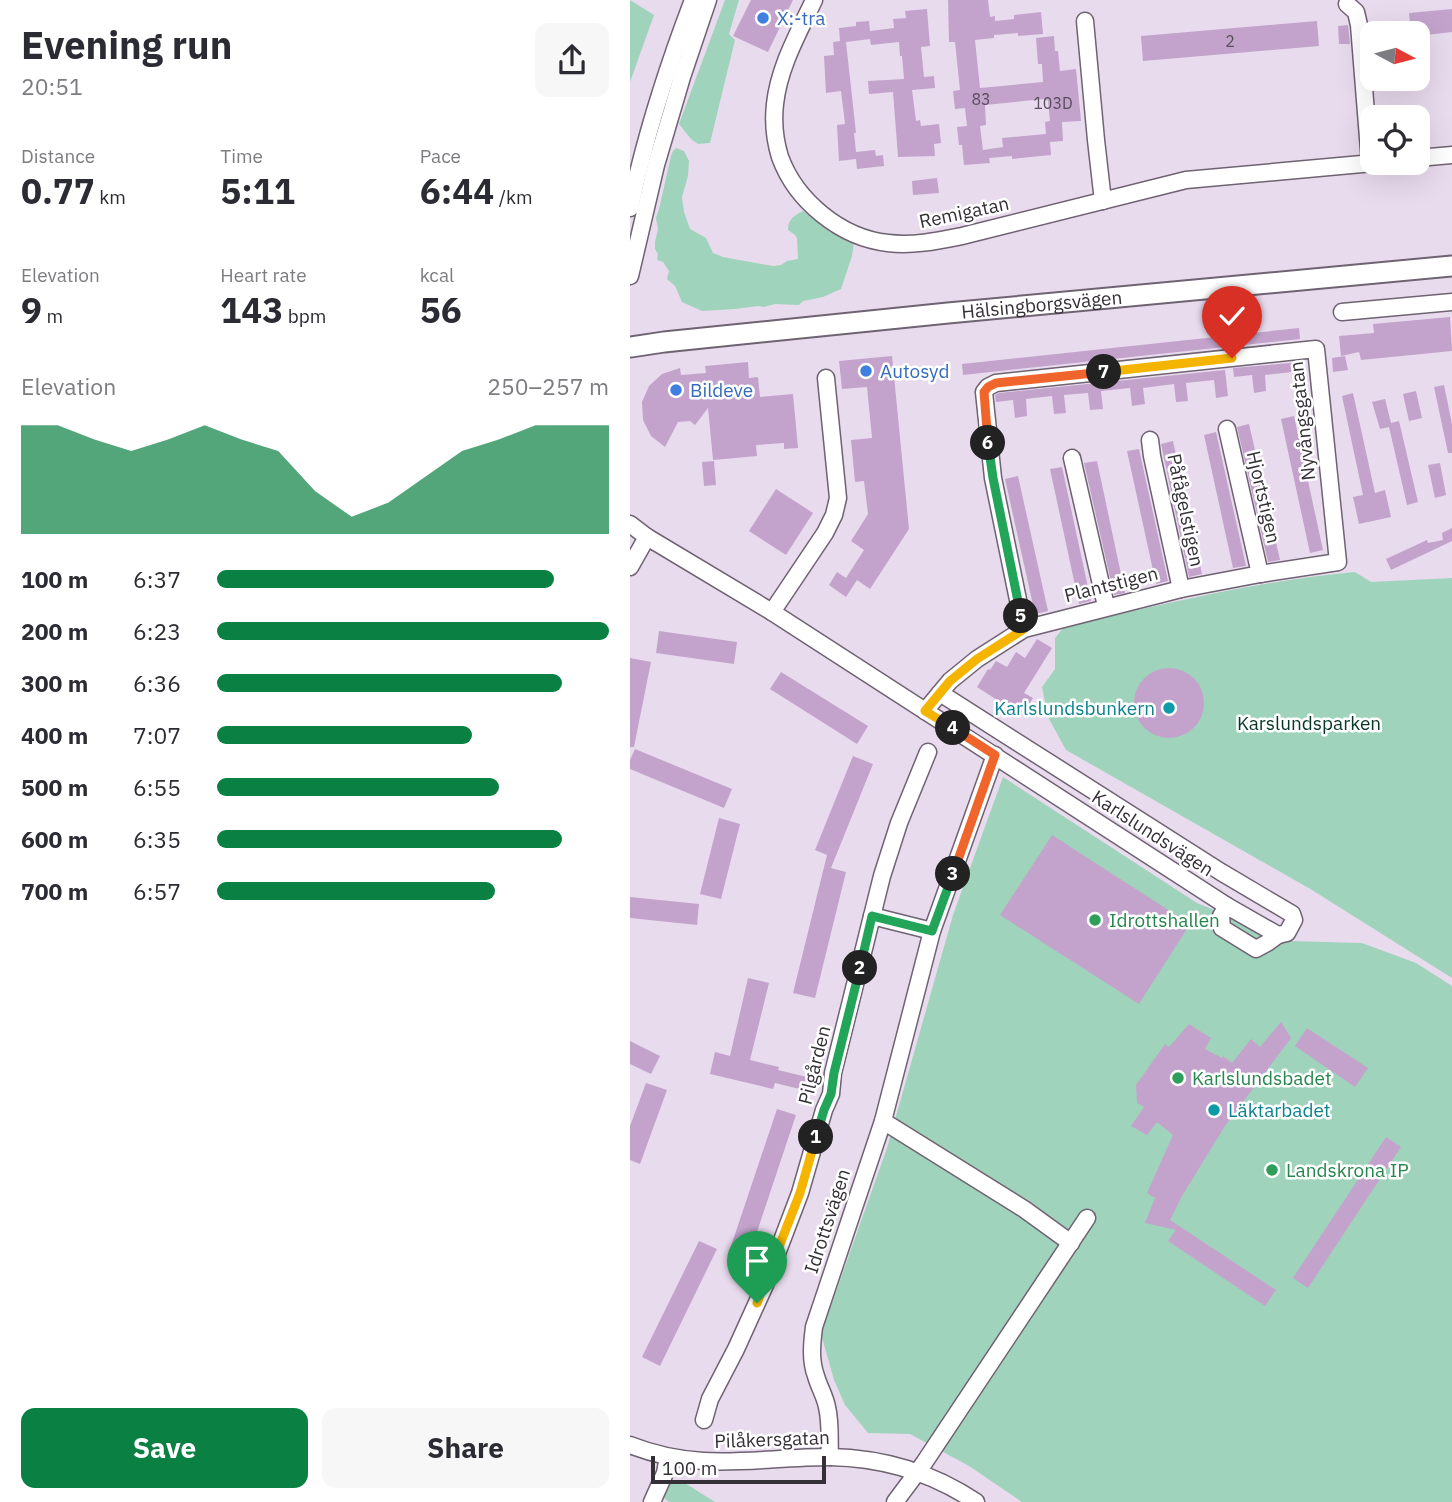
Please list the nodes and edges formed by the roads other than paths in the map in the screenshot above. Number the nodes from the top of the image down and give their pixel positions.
1 (693, 0) edge
2 (708, 0) edge
3 (814, 0) edge
4 (1347, 4) dead end
5 (1086, 21) dead end
6 (1367, 105) edge
7 (1452, 155) edge
8 (1430, 158) edge
9 (1360, 164) edge
10 (1103, 201) junction
11 (630, 208) edge
12 (1452, 266) edge
13 (630, 276) edge
14 (1452, 302) edge
15 (1342, 312) dead end
16 (630, 349) edge
17 (826, 378) dead end
18 (1227, 429) dead end
19 (1150, 440) dead end
20 (1072, 458) dead end
21 (630, 524) edge
22 (647, 537) junction
23 (1338, 562) joint
24 (630, 567) edge
25 (1260, 574) junction
26 (1181, 589) junction
27 (1106, 607) junction
28 (772, 612) junction
29 (1024, 629) junction
30 (940, 693) junction
31 (925, 711) junction
32 (928, 752) dead end
33 (995, 755) junction
34 (1043, 758) junction
35 (1030, 777) junction
36 (1227, 906) junction
37 (872, 916) junction
38 (932, 931) junction
39 (1278, 935) junction
40 (883, 1121) junction
41 (1087, 1218) dead end
42 (1071, 1243) junction
43 (704, 1420) dead end
44 (630, 1445) edge
45 (668, 1457) junction
46 (830, 1457) junction
47 (916, 1472) junction
48 (652, 1502) edge
49 (895, 1502) edge
50 (976, 1502) edge

1 - 11 street
2 - 13 street
3 - 10 street, Remigatan
4 - 6 street
5 - 10 street
7 - 8 street
9 - 10 street, Remigatan
12 - 16 main road, Hälsingborgsvägen
14 - 15 street
17 - 28 street
18 - 25 street, Hjortstigen
19 - 26 street, Påfågelstigen
20 - 27 street
21 - 22 street, Karlslundsvägen
22 - 24 street
22 - 28 street, Karlslundsvägen
23 - 25 street, Plantstigen
23 - 29 street, Nyvångsgatan
25 - 26 street, Plantstigen
26 - 27 street, Plantstigen
27 - 29 street, Plantstigen
28 - 31 street, Karlslundsvägen
29 - 30 street, Plantstigen
30 - 31 street, Plantstigen
30 - 34 street, Karlslundsvägen
31 - 33 street, Karlslundsvägen
32 - 37 street, Pilgården
33 - 35 street, Karlslundsvägen
33 - 38 street, Idrottsvägen
34 - 35 street
34 - 39 street, Karlslundsvägen
35 - 36 street, Karlslundsvägen
36 - 39 street, Karlslundsvägen
36 - 39 street
37 - 38 street
37 - 43 street, Pilgården
38 - 40 street, Idrottsvägen
40 - 42 street
40 - 46 street, Idrottsvägen
41 - 42 street
42 - 47 street
44 - 45 street, Pilåkersgatan
45 - 46 street, Pilåkersgatan
45 - 48 street
46 - 47 street, Pilåkersgatan
47 - 49 street
47 - 50 street

